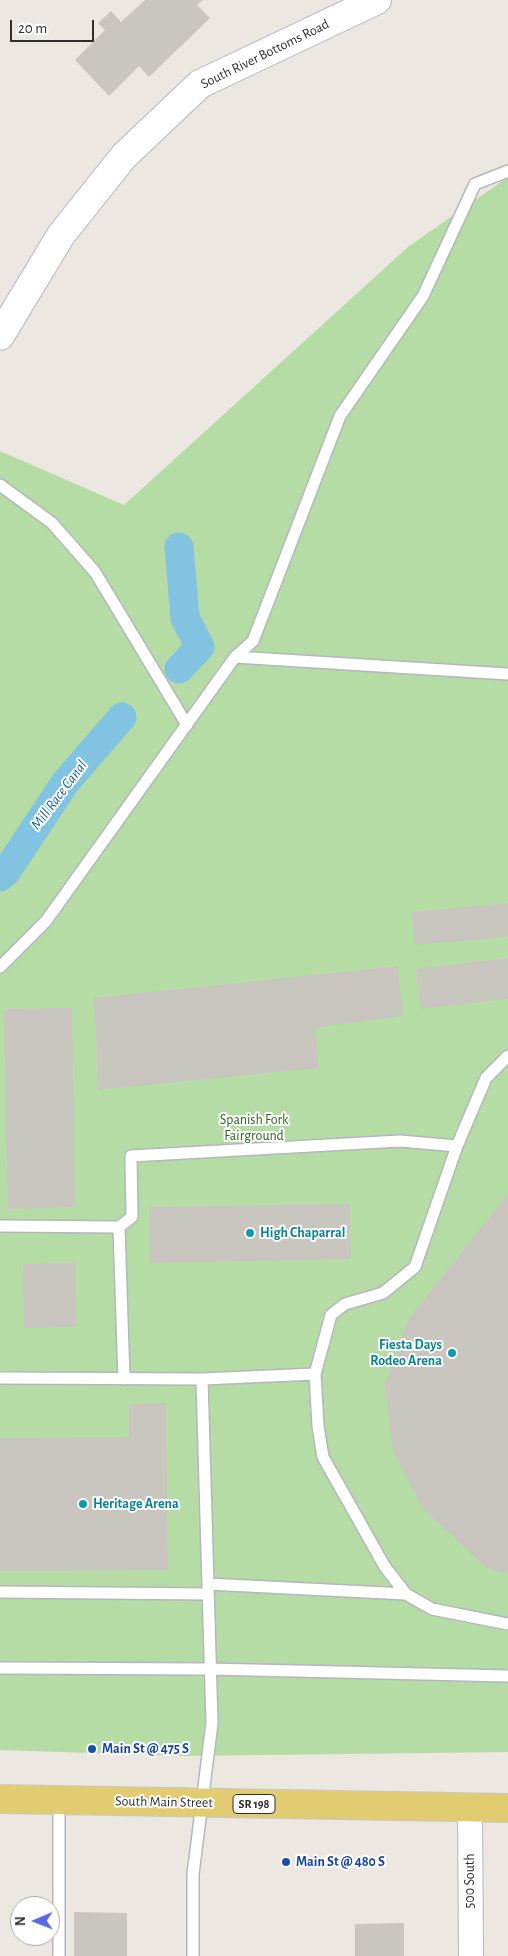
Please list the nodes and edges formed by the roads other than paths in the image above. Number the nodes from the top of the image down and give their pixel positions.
1 (377, 0) edge
2 (508, 171) edge
3 (0, 336) edge
4 (0, 486) edge
5 (235, 657) junction
6 (508, 674) edge
7 (187, 725) junction
8 (0, 967) edge
9 (508, 1056) edge
10 (457, 1146) junction
11 (0, 1226) edge
12 (119, 1227) junction
13 (315, 1374) junction
14 (0, 1378) edge
15 (124, 1379) junction
16 (202, 1379) junction
17 (208, 1589) junction
18 (0, 1592) edge
19 (406, 1594) junction
20 (508, 1624) edge
21 (0, 1668) edge
22 (210, 1669) junction
23 (508, 1676) edge
24 (0, 1799) edge
25 (58, 1801) junction
26 (200, 1803) junction
27 (470, 1807) junction
28 (508, 1808) edge
29 (59, 1956) edge
30 (193, 1956) edge
31 (471, 1956) edge

1 - 3 street, South River Bottoms Road
2 - 5 lane
4 - 7 lane
5 - 6 lane
5 - 7 lane
7 - 8 lane
9 - 10 lane
10 - 12 lane
10 - 13 lane
11 - 12 lane
12 - 15 lane
13 - 16 lane
13 - 19 lane
14 - 15 lane
15 - 16 lane
16 - 17 lane
17 - 18 lane
17 - 19 lane
17 - 22 lane
19 - 20 lane
21 - 22 lane
22 - 23 lane
22 - 26 lane
24 - 25 main road, South Main Street / SR 198
25 - 26 main road, South Main Street / SR 198
25 - 29 lane
26 - 27 main road, South Main Street / SR 198
26 - 30 lane
27 - 28 main road, South Main Street / SR 198
27 - 31 street, 500 South

